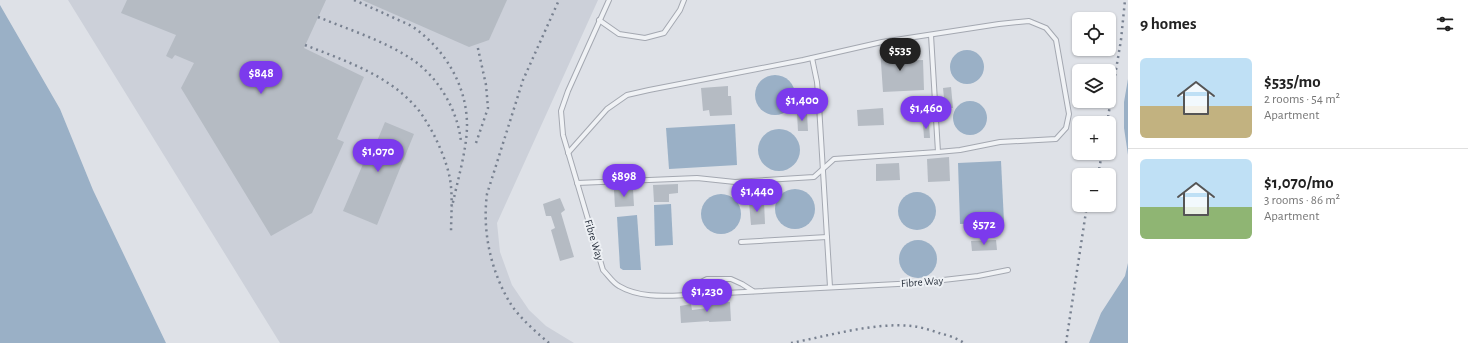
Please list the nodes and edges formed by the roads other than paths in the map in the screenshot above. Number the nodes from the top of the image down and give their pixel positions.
1 (609, 0) edge
2 (684, 0) edge
3 (599, 20) junction
4 (931, 34) junction
5 (812, 58) junction
6 (568, 152) junction
7 (938, 152) junction
8 (824, 168) junction
9 (577, 183) junction
10 (827, 237) junction
11 (741, 242) dead end
12 (1008, 270) dead end
13 (830, 287) junction
14 (753, 292) junction
15 (687, 295) junction

1 - 3 lane, Fibre Way
2 - 3 lane
3 - 6 lane, Fibre Way
4 - 5 lane
4 - 7 lane
4 - 7 lane
5 - 6 lane
5 - 8 lane
6 - 9 lane, Fibre Way
7 - 8 lane
8 - 9 lane
8 - 10 lane
9 - 15 lane, Fibre Way
10 - 11 lane
10 - 13 lane
12 - 13 lane, Fibre Way
13 - 14 lane, Fibre Way
14 - 15 lane, Fibre Way
14 - 15 lane

